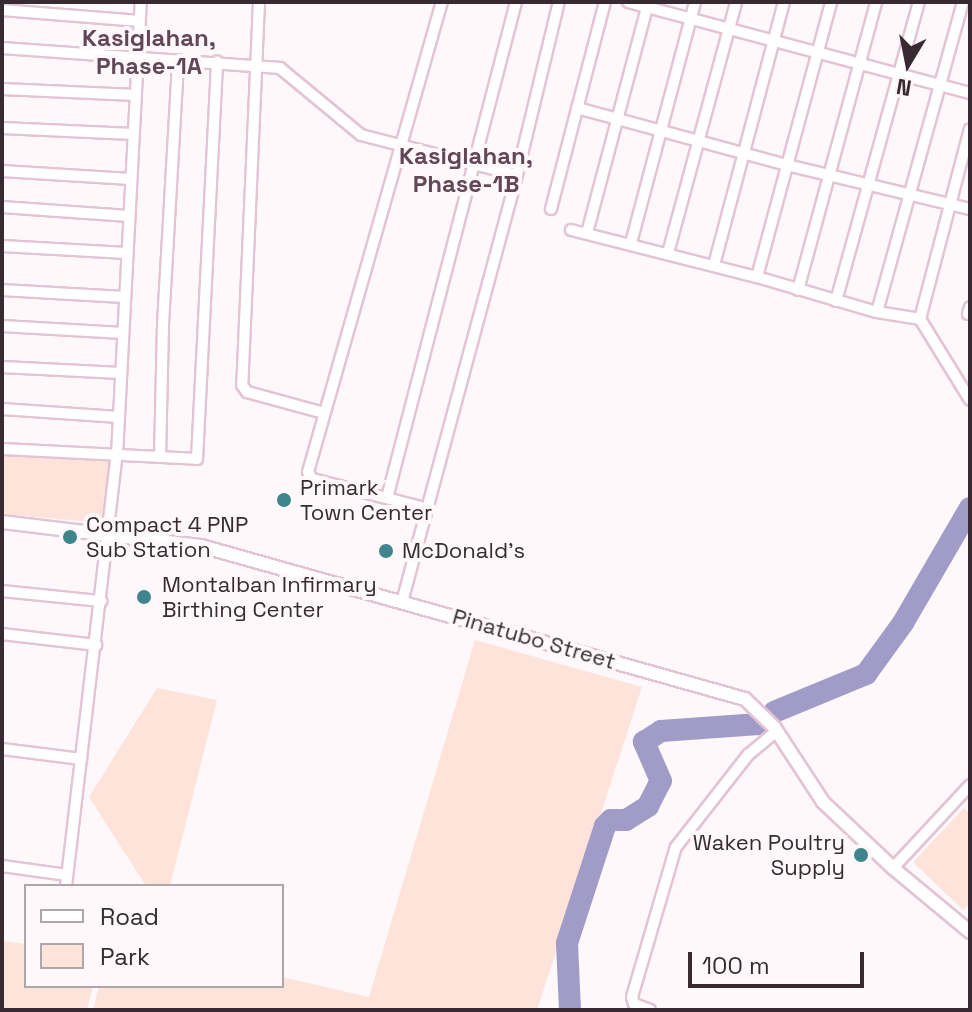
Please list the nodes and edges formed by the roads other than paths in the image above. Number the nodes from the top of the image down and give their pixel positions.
1 (141, 2) edge
2 (259, 2) edge
3 (442, 2) edge
4 (516, 2) edge
5 (559, 2) edge
6 (605, 2) edge
7 (628, 2) edge
8 (695, 2) edge
9 (736, 2) edge
10 (784, 2) edge
11 (831, 2) edge
12 (876, 2) edge
13 (919, 2) edge
14 (963, 2) edge
15 (648, 4) edge
16 (2, 10) edge
17 (691, 18) junction
18 (140, 21) junction
19 (729, 28) junction
20 (774, 40) junction
21 (2, 48) edge
22 (818, 52) junction
23 (138, 57) junction
24 (178, 60) junction
25 (217, 62) junction
26 (860, 64) junction
27 (255, 65) junction
28 (899, 73) junction
29 (941, 88) junction
30 (2, 89) edge
31 (970, 93) edge
32 (136, 95) junction
33 (577, 108) junction
34 (617, 119) junction
35 (2, 128) edge
36 (970, 129) edge
37 (661, 130) junction
38 (133, 134) junction
39 (699, 139) junction
40 (400, 147) junction
41 (744, 153) junction
42 (473, 164) junction
43 (787, 165) junction
44 (2, 171) edge
45 (517, 175) junction
46 (830, 176) junction
47 (130, 179) junction
48 (868, 186) junction
49 (910, 196) junction
50 (952, 204) junction
51 (2, 207) edge
52 (551, 209) dead end
53 (970, 209) edge
54 (129, 216) junction
55 (571, 230) dead end
56 (587, 233) junction
57 (631, 243) junction
58 (2, 246) edge
59 (127, 253) junction
60 (668, 253) junction
61 (714, 265) junction
62 (757, 277) junction
63 (2, 290) edge
64 (798, 290) junction
65 (124, 297) junction
66 (836, 301) junction
67 (877, 312) junction
68 (920, 319) junction
69 (2, 326) edge
70 (123, 333) junction
71 (2, 367) edge
72 (121, 373) junction
73 (970, 400) edge
74 (2, 409) edge
75 (324, 413) junction
76 (119, 417) junction
77 (2, 449) edge
78 (117, 455) junction
79 (160, 457) junction
80 (387, 498) junction
81 (425, 508) junction
82 (2, 522) edge
83 (109, 533) junction
84 (2, 591) edge
85 (101, 601) junction
86 (402, 602) junction
87 (2, 634) edge
88 (96, 645) junction
89 (777, 731) junction
90 (2, 749) edge
91 (81, 759) junction
92 (970, 785) edge
93 (2, 866) edge
94 (893, 868) junction
95 (66, 881) edge
96 (970, 932) edge
97 (650, 1010) edge

1 - 18 street
2 - 27 street
3 - 40 street
4 - 42 street
5 - 45 street
6 - 33 street
7 - 15 street
8 - 17 street
9 - 19 street
10 - 20 street
11 - 22 street
12 - 26 street
13 - 28 street
14 - 29 street
15 - 17 street
15 - 34 street
16 - 18 street
17 - 19 street
17 - 37 street
18 - 23 street
19 - 20 street
19 - 39 street
20 - 22 street
20 - 41 street
21 - 23 street
22 - 26 street
22 - 43 street
23 - 24 street
23 - 32 street
24 - 25 street
24 - 79 street
25 - 27 street
25 - 79 street
26 - 28 street
26 - 46 street
27 - 40 street
27 - 75 street
28 - 29 street
28 - 48 street
29 - 31 street
29 - 49 street
30 - 32 street
32 - 38 street
33 - 34 street
33 - 52 street
34 - 37 street
34 - 56 street
35 - 38 street
36 - 50 street
37 - 39 street
37 - 57 street
38 - 47 street
39 - 41 street
39 - 60 street
40 - 42 street
40 - 75 street
41 - 43 street
41 - 61 street
42 - 45 street
42 - 80 street
43 - 46 street
43 - 62 street
44 - 47 street
45 - 81 street
46 - 48 street
46 - 64 street
47 - 54 street
48 - 49 street
48 - 66 street
49 - 50 street
49 - 67 street
50 - 53 street
50 - 68 street
51 - 54 street
54 - 59 street
55 - 56 street
56 - 57 street
57 - 60 street
58 - 59 street
59 - 65 street
60 - 61 street
61 - 62 street
62 - 64 street
63 - 65 street
64 - 66 street
65 - 70 street
66 - 67 street
67 - 68 street
68 - 73 street
69 - 70 street
70 - 72 street
71 - 72 street
72 - 76 street
74 - 76 street
75 - 80 street
76 - 78 street
77 - 78 street
78 - 79 street
78 - 83 street
80 - 81 street
81 - 86 street
82 - 83 street, Pinatubo Street
83 - 85 street
83 - 86 street, Pinatubo Street
84 - 85 street
85 - 88 street
86 - 89 street, Pinatubo Street
87 - 88 street
88 - 91 street
89 - 94 street, Pinatubo Street
89 - 97 street
90 - 91 street
91 - 95 street
92 - 94 street
93 - 95 street
94 - 96 street, Pinatubo Street

